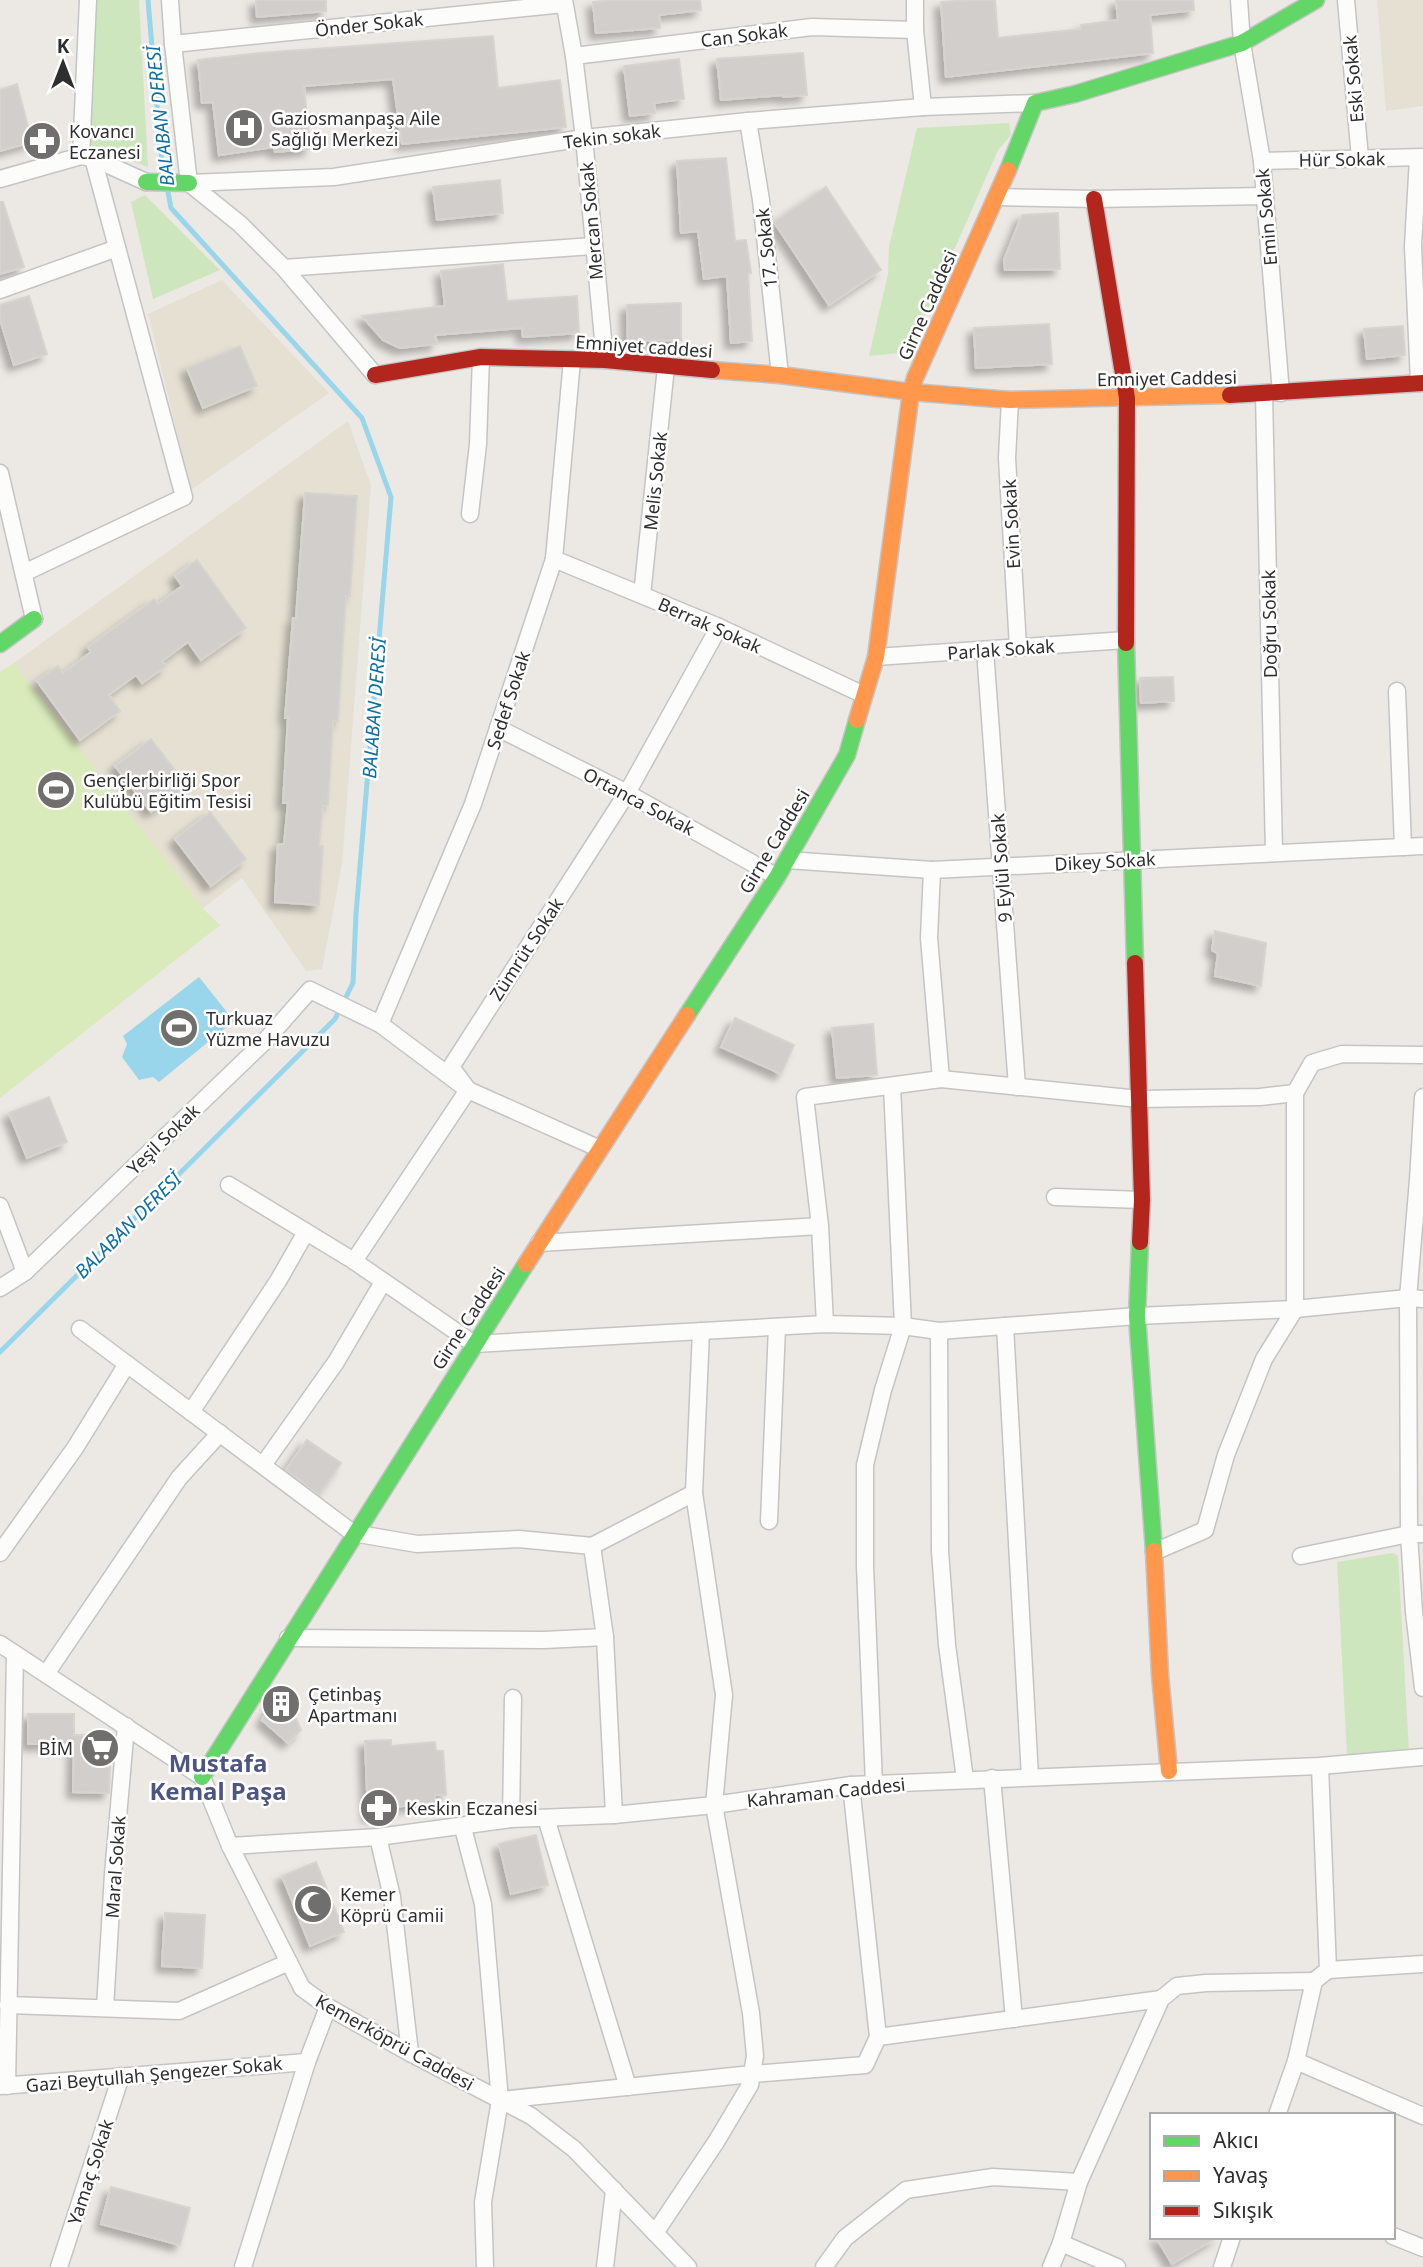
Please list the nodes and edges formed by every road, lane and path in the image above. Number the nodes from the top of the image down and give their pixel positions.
1 (88, 0) edge
2 (170, 0) edge
3 (915, 0) edge
4 (1239, 0) edge
5 (1316, 0) edge
6 (1346, 0) edge
7 (564, 2) edge
8 (915, 30) junction
9 (1242, 43) junction
10 (173, 44) junction
11 (574, 56) junction
12 (1035, 103) junction
13 (923, 107) junction
14 (748, 121) junction
15 (584, 138) junction
16 (87, 157) junction
17 (1421, 157) edge
18 (1360, 158) junction
19 (1262, 161) junction
20 (0, 178) edge
21 (189, 183) junction
22 (1265, 196) junction
23 (998, 197) junction
24 (1094, 199) junction
25 (593, 246) junction
26 (117, 248) junction
27 (284, 268) junction
28 (0, 290) edge
29 (481, 357) junction
30 (572, 360) junction
31 (605, 360) junction
32 (666, 367) junction
33 (780, 375) junction
34 (1421, 383) edge
35 (911, 392) junction
36 (1281, 393) junction
37 (1264, 394) junction
38 (1127, 398) junction
39 (1010, 400) junction
40 (0, 473) edge
41 (470, 514) dead end
42 (554, 559) junction
43 (24, 573) junction
44 (642, 595) junction
45 (719, 627) junction
46 (1126, 640) junction
47 (0, 644) edge
48 (1018, 648) junction
49 (985, 650) junction
50 (876, 657) junction
51 (1398, 691) dead end
52 (864, 695) junction
53 (498, 728) junction
54 (627, 793) junction
55 (1423, 846) edge
56 (1403, 847) junction
57 (1274, 853) junction
58 (787, 859) junction
59 (1132, 860) junction
60 (1001, 866) junction
61 (932, 870) junction
62 (777, 877) junction
63 (380, 1024) junction
64 (1423, 1055) edge
65 (942, 1079) junction
66 (892, 1086) junction
67 (1017, 1087) junction
68 (468, 1090) junction
69 (1295, 1093) junction
70 (1423, 1097) edge
71 (1139, 1099) junction
72 (600, 1149) junction
73 (229, 1185) dead end
74 (1055, 1198) dead end
75 (1142, 1200) junction
76 (0, 1206) edge
77 (820, 1226) junction
78 (306, 1232) junction
79 (539, 1243) junction
80 (354, 1261) junction
81 (25, 1272) junction
82 (383, 1282) junction
83 (1, 1289) edge
84 (1415, 1299) edge
85 (1296, 1309) junction
86 (1137, 1316) junction
87 (825, 1324) junction
88 (904, 1326) junction
89 (1006, 1326) junction
90 (777, 1327) junction
91 (80, 1329) dead end
92 (701, 1331) junction
93 (939, 1331) junction
94 (474, 1344) junction
95 (127, 1364) junction
96 (191, 1412) junction
97 (220, 1433) junction
98 (263, 1465) junction
99 (694, 1493) junction
100 (769, 1521) dead end
101 (354, 1533) junction
102 (1416, 1534) edge
103 (592, 1546) junction
104 (1154, 1552) junction
105 (0, 1553) edge
106 (1301, 1556) dead end
107 (605, 1637) junction
108 (288, 1638) junction
109 (0, 1644) edge
110 (15, 1654) junction
111 (46, 1674) junction
112 (1423, 1688) edge
113 (513, 1698) dead end
114 (126, 1726) junction
115 (1423, 1757) edge
116 (1320, 1766) junction
117 (1169, 1771) junction
118 (202, 1777) junction
119 (1030, 1777) junction
120 (992, 1778) junction
121 (965, 1779) junction
122 (874, 1784) junction
123 (851, 1785) junction
124 (714, 1805) junction
125 (614, 1815) junction
126 (546, 1818) junction
127 (512, 1819) junction
128 (463, 1828) junction
129 (378, 1838) junction
130 (230, 1846) junction
131 (289, 1962) junction
132 (1423, 1964) edge
133 (1328, 1970) junction
134 (1314, 1981) junction
135 (1161, 1999) junction
136 (8, 2005) junction
137 (328, 2007) junction
138 (106, 2008) junction
139 (1013, 2019) junction
140 (878, 2036) junction
141 (410, 2053) junction
142 (1296, 2061) junction
143 (307, 2062) junction
144 (752, 2074) junction
145 (121, 2076) junction
146 (3, 2086) edge
147 (628, 2087) junction
148 (500, 2100) junction
149 (1278, 2113) edge
150 (1423, 2116) edge
151 (1079, 2182) junction
152 (614, 2190) junction
153 (656, 2233) junction
154 (1395, 2237) edge
155 (1231, 2239) edge
156 (1061, 2243) junction
157 (1423, 2248) edge
158 (59, 2267) edge
159 (243, 2267) edge
160 (485, 2267) edge
161 (606, 2267) edge
162 (688, 2267) edge
163 (824, 2267) edge
164 (1051, 2267) edge
165 (1117, 2267) edge
166 (1222, 2267) edge

1 - 16 street
2 - 10 street
3 - 8 street
4 - 9 street, Emin Sokak
5 - 9 street
6 - 18 street, Eski Sokak
7 - 10 street, Önder Sokak
7 - 11 street, Mercan Sokak
8 - 11 street, Can Sokak
8 - 13 street
9 - 12 street
9 - 19 street, Emin Sokak
10 - 21 street
11 - 15 street, Mercan Sokak
12 - 13 street, Tekin sokak
12 - 23 street, Girne Caddesi
13 - 14 street, Tekin sokak
14 - 15 street, Tekin sokak
14 - 33 street, 17. Sokak
15 - 21 street, Tekin sokak
15 - 25 street, Mercan Sokak
16 - 20 street
16 - 21 street
16 - 26 street
17 - 18 street, Hür Sokak
17 - 34 street
18 - 19 street, Hür Sokak
19 - 22 street, Emin Sokak
21 - 27 street
22 - 24 street
22 - 36 street, Emin Sokak
23 - 24 street
23 - 35 street, Girne Caddesi
24 - 38 street
25 - 27 street
25 - 31 street, Mercan Sokak
26 - 28 street
26 - 43 street
27 - 29 street, Emniyet caddesi
29 - 30 street, Emniyet caddesi
29 - 41 street
30 - 31 street, Emniyet caddesi
30 - 42 street, Sedef Sokak
31 - 32 street, Emniyet caddesi
32 - 33 street, Emniyet caddesi
32 - 44 street, Melis Sokak
33 - 35 street, Emniyet caddesi
34 - 36 street, Emniyet Caddesi
35 - 39 street, Emniyet Caddesi
35 - 50 street, Girne Caddesi
36 - 37 street, Emniyet Caddesi
37 - 38 street, Emniyet Caddesi
37 - 57 street, Doğru Sokak
38 - 39 street, Emniyet Caddesi
38 - 46 street
39 - 48 street, Evin Sokak
40 - 43 street
42 - 44 street, Berrak Sokak
42 - 53 street, Sedef Sokak
43 - 47 street
44 - 45 street, Berrak Sokak
45 - 52 street, Berrak Sokak
45 - 54 street, Zümrüt Sokak
46 - 48 street, Parlak Sokak
46 - 59 street
48 - 49 street, Parlak Sokak
49 - 50 street, Parlak Sokak
49 - 60 street, 9 Eylül Sokak
50 - 52 street, Girne Caddesi
51 - 56 street
52 - 58 street, Girne Caddesi
53 - 54 street, Ortanca Sokak
53 - 63 street, Sedef Sokak
54 - 62 street, Ortanca Sokak
54 - 68 street, Zümrüt Sokak
55 - 56 street, Dikey Sokak
56 - 57 street, Dikey Sokak
57 - 59 street, Dikey Sokak
58 - 61 street, Dikey Sokak
58 - 62 street, Girne Caddesi
59 - 60 street, Dikey Sokak
59 - 71 street
60 - 61 street, Dikey Sokak
60 - 67 street, 9 Eylül Sokak
61 - 65 street
62 - 72 street, Girne Caddesi
63 - 68 street
63 - 81 street, Yeşil Sokak
64 - 69 street
65 - 66 street
65 - 67 street
66 - 77 street
66 - 88 street
67 - 71 street
68 - 72 street
68 - 80 street
69 - 71 street
69 - 85 street
70 - 84 street
71 - 75 street
72 - 79 street, Girne Caddesi
73 - 78 street
74 - 75 street
75 - 86 street
76 - 81 street
77 - 79 street
77 - 87 street
78 - 80 street
78 - 96 street
79 - 94 street, Girne Caddesi
80 - 82 street
81 - 83 street, Yeşil Sokak
82 - 94 street
82 - 98 street
84 - 85 street
84 - 102 street
85 - 86 street
85 - 104 street
86 - 89 street
86 - 104 street
87 - 88 street
87 - 90 street
88 - 93 street
88 - 122 street
89 - 93 street
89 - 119 street
90 - 92 street
90 - 100 street
91 - 95 street
92 - 94 street
92 - 99 street
93 - 121 street
94 - 101 street, Girne Caddesi
95 - 96 street
95 - 105 street
96 - 97 street
97 - 98 street
97 - 111 street
98 - 101 street
99 - 103 street
99 - 124 street
101 - 103 street
101 - 108 street, Girne Caddesi
102 - 106 street
102 - 112 street
103 - 107 street
104 - 117 street
107 - 108 street
107 - 125 street
108 - 118 street, Girne Caddesi
109 - 110 street
110 - 111 street
110 - 136 street
111 - 114 street
113 - 127 street
114 - 118 street
114 - 138 street, Maral Sokak
115 - 116 street, Kahraman Caddesi
116 - 117 street, Kahraman Caddesi
116 - 133 street
117 - 119 street, Kahraman Caddesi
118 - 130 street, Kemerköprü Caddesi
119 - 120 street, Kahraman Caddesi
120 - 121 street, Kahraman Caddesi
120 - 139 street
121 - 122 street, Kahraman Caddesi
122 - 123 street, Kahraman Caddesi
123 - 124 street, Kahraman Caddesi
123 - 140 street
124 - 125 street, Kahraman Caddesi
124 - 144 street
125 - 126 street, Kahraman Caddesi
126 - 127 street, Kahraman Caddesi
126 - 147 street
127 - 128 street, Kahraman Caddesi
128 - 129 street, Kahraman Caddesi
128 - 148 street
129 - 130 street, Kahraman Caddesi
129 - 141 street
130 - 131 street, Kemerköprü Caddesi
131 - 137 street, Kemerköprü Caddesi
131 - 138 street
132 - 133 street
133 - 134 street
134 - 135 street
134 - 142 street
135 - 139 street
135 - 151 street
136 - 138 street
136 - 146 street
137 - 141 street, Kemerköprü Caddesi
137 - 143 street
139 - 140 street
140 - 144 street
141 - 148 street, Kemerköprü Caddesi
142 - 149 street
142 - 150 street
143 - 145 street, Gazi Beytullah Şengezer Sokak
143 - 159 street
144 - 147 street
144 - 153 street
145 - 146 street, Gazi Beytullah Şengezer Sokak
145 - 158 street, Yamaç Sokak
147 - 148 street
148 - 152 street, Kemerköprü Caddesi
148 - 160 street
151 - 156 street
151 - 163 street
152 - 153 street, Kemerköprü Caddesi
152 - 161 street
153 - 162 street, Kemerköprü Caddesi
154 - 157 street
155 - 166 street
156 - 164 street
156 - 165 street

